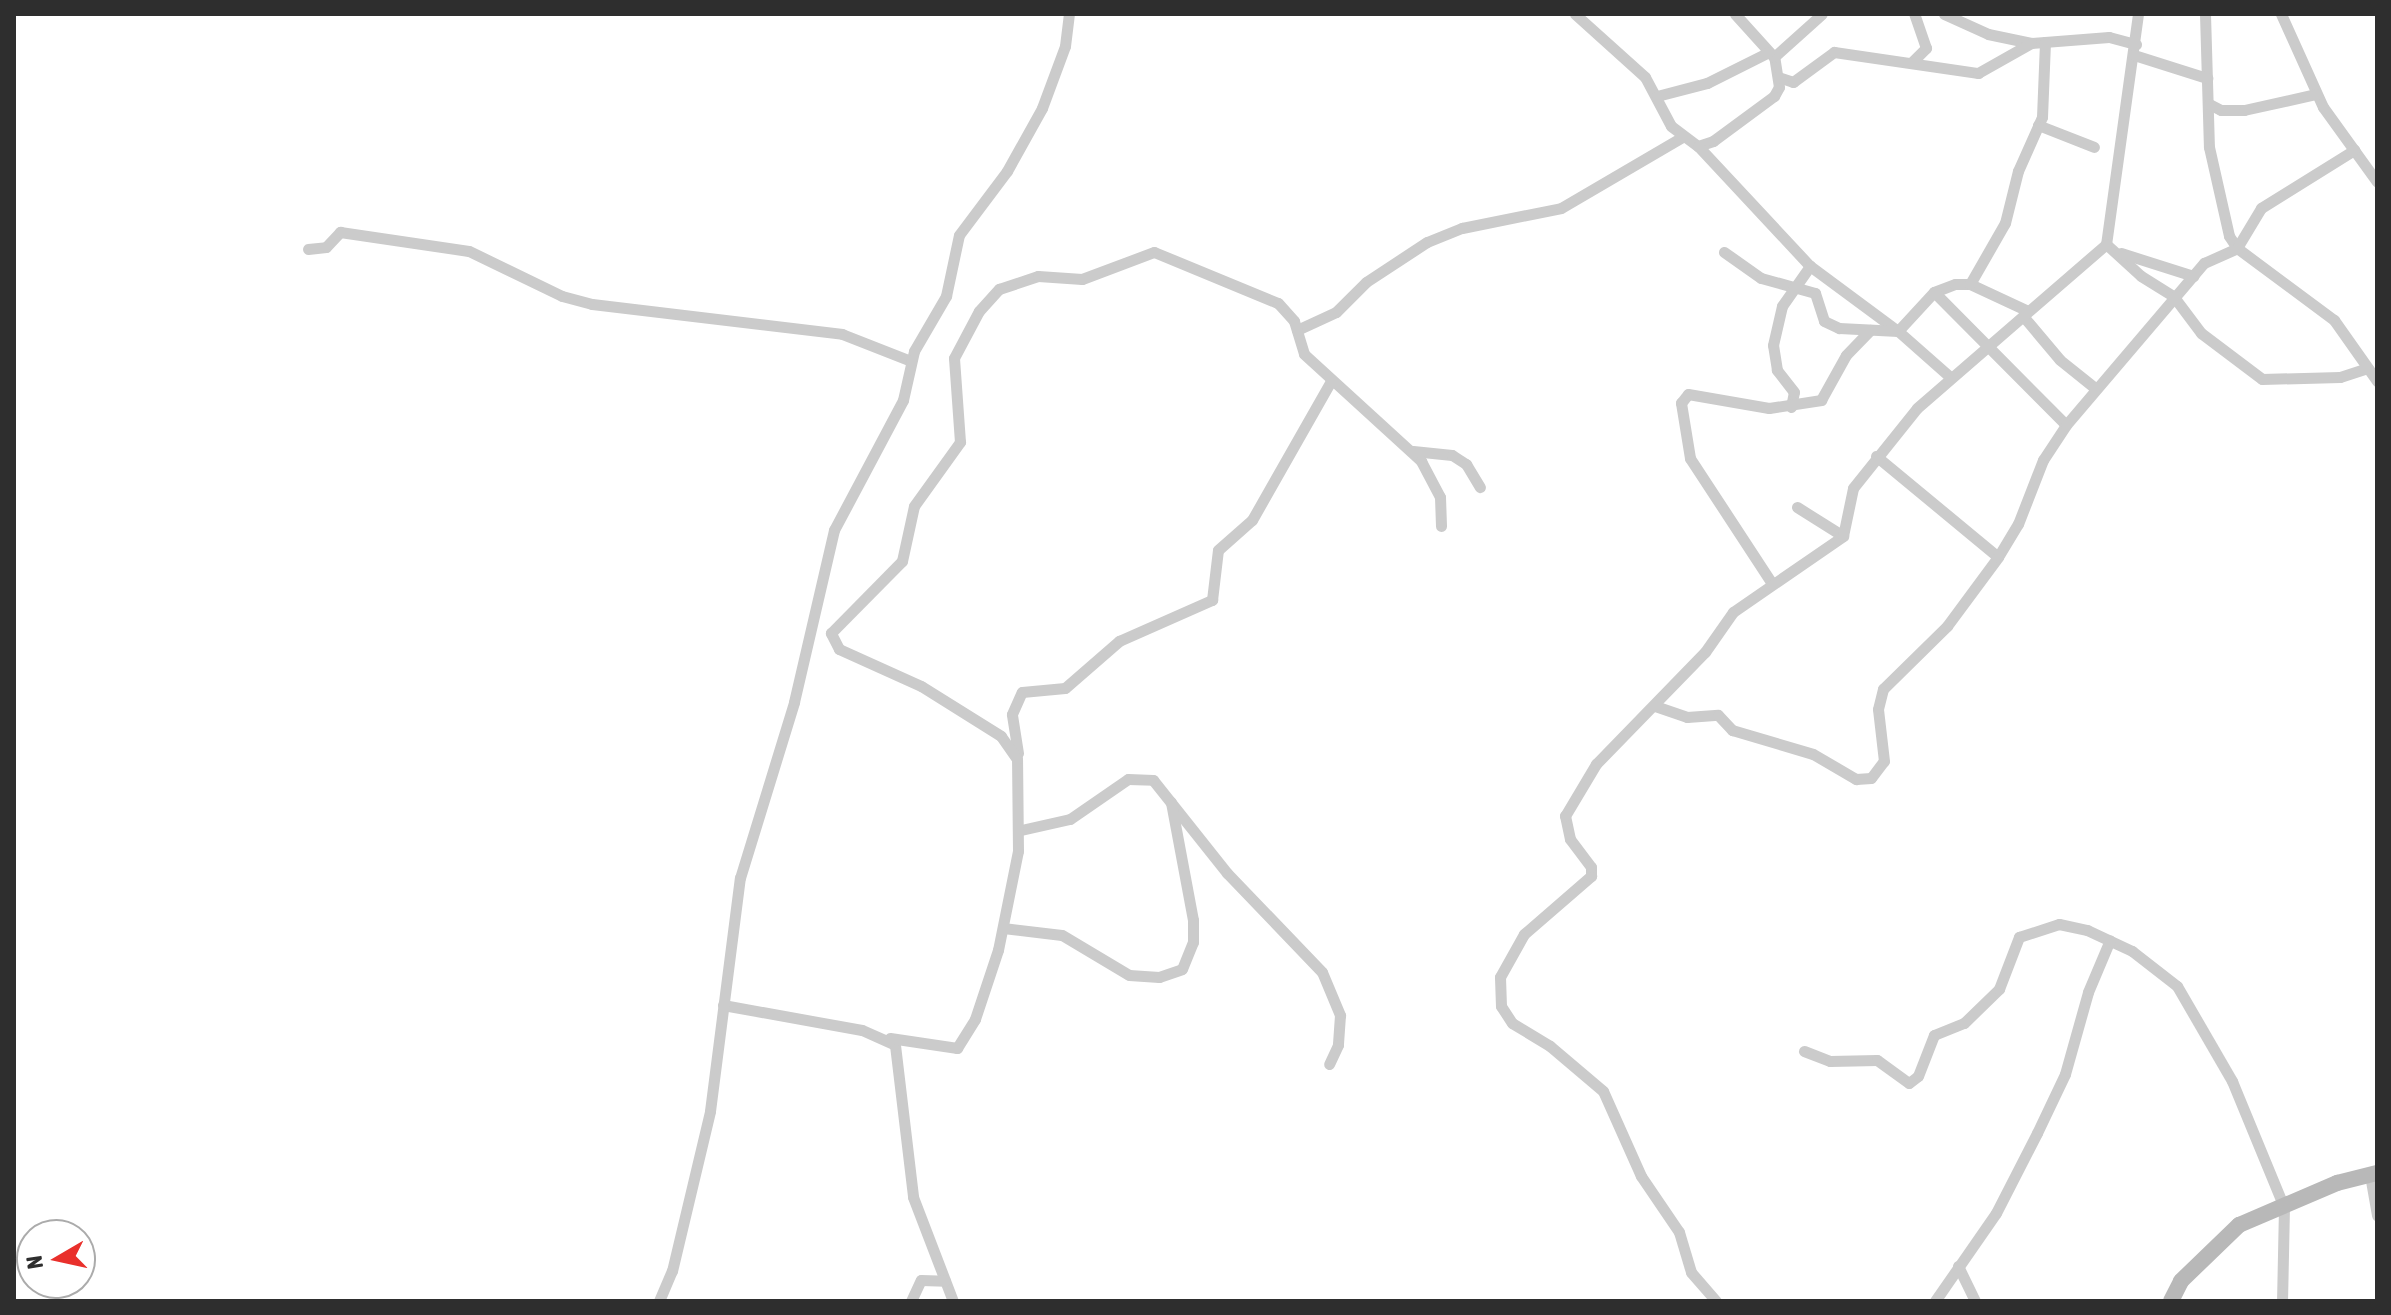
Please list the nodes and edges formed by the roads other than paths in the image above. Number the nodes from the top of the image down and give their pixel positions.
1 (1069, 14) edge
2 (1575, 14) edge
3 (1735, 14) edge
4 (1822, 14) edge
5 (1914, 14) edge
6 (1944, 14) edge
7 (2138, 14) edge
8 (2205, 14) edge
9 (2281, 14) edge
10 (2045, 42) junction
11 (2031, 43) junction
12 (2135, 49) junction
13 (1771, 54) junction
14 (1912, 62) junction
15 (1778, 77) junction
16 (2207, 78) junction
17 (2316, 94) junction
18 (1657, 96) junction
19 (2209, 104) junction
20 (2038, 125) junction
21 (1681, 138) junction
22 (1698, 146) junction
23 (2094, 147) dead end
24 (2354, 150) junction
25 (2377, 182) edge
26 (2108, 246) junction
27 (2237, 248) junction
28 (308, 249) dead end
29 (1724, 252) dead end
30 (1810, 266) junction
31 (2193, 276) junction
32 (1970, 284) junction
33 (1794, 285) junction
34 (1934, 292) junction
35 (2174, 297) junction
36 (2026, 314) junction
37 (1297, 330) junction
38 (1870, 330) junction
39 (1898, 331) junction
40 (1989, 343) junction
41 (911, 361) junction
42 (2368, 368) junction
43 (1950, 377) junction
44 (1331, 381) junction
45 (2377, 381) edge
46 (2095, 388) junction
47 (1791, 407) junction
48 (2066, 425) junction
49 (1413, 451) junction
50 (1876, 456) junction
51 (1480, 487) dead end
52 (1797, 507) dead end
53 (1441, 526) dead end
54 (1843, 536) junction
55 (1998, 557) junction
56 (1771, 582) junction
57 (1655, 706) junction
58 (1017, 759) junction
59 (1171, 802) junction
60 (1021, 830) junction
61 (1003, 928) junction
62 (2110, 940) junction
63 (723, 1005) junction
64 (890, 1038) junction
65 (1804, 1051) dead end
66 (1329, 1064) dead end
67 (2374, 1174) edge
68 (2283, 1204) junction
69 (2377, 1215) edge
70 (1958, 1266) junction
71 (945, 1281) junction
72 (659, 1301) edge
73 (911, 1301) edge
74 (953, 1301) edge
75 (1716, 1301) edge
76 (1935, 1301) edge
77 (1975, 1301) edge
78 (2171, 1301) edge
79 (2282, 1301) edge

1 - 41 street
2 - 18 street
3 - 13 street
4 - 13 street
5 - 14 street
6 - 11 street
7 - 12 street
8 - 16 street
9 - 17 street
10 - 11 street
10 - 12 street
10 - 20 street
11 - 14 street
12 - 16 street
12 - 26 street
13 - 15 street
13 - 18 street
14 - 15 street
15 - 22 street
16 - 19 street
17 - 19 street
17 - 24 street
18 - 21 street
19 - 27 street
20 - 23 street
20 - 32 street
21 - 22 street
21 - 37 street
22 - 30 street
24 - 25 street
24 - 27 street
26 - 31 street
26 - 35 street
26 - 36 street
27 - 31 street
27 - 42 street
28 - 41 street
29 - 33 street
30 - 33 street
30 - 39 street
31 - 35 street
32 - 34 street
32 - 36 street
33 - 38 street
33 - 47 street
34 - 39 street
34 - 40 street
35 - 42 street
35 - 46 street
36 - 40 street
36 - 46 street
37 - 44 street
37 - 58 street
38 - 39 street
38 - 47 street
39 - 43 street
40 - 43 street
40 - 48 street
41 - 63 street
42 - 45 street
43 - 50 street
44 - 49 street
44 - 58 street
46 - 48 street
47 - 56 street
48 - 55 street
49 - 51 street
49 - 53 street
50 - 54 street
50 - 55 street
52 - 54 street
54 - 56 street
55 - 57 street
56 - 57 street
57 - 75 street
58 - 60 street
59 - 60 street
59 - 61 street
59 - 66 street
60 - 61 street
61 - 64 street
62 - 65 street
62 - 68 street
62 - 70 street
63 - 64 street
63 - 72 street
64 - 71 street
67 - 68 main road
67 - 69 street
68 - 78 main road
68 - 79 street
70 - 76 street
70 - 77 street
71 - 73 street
71 - 74 street

